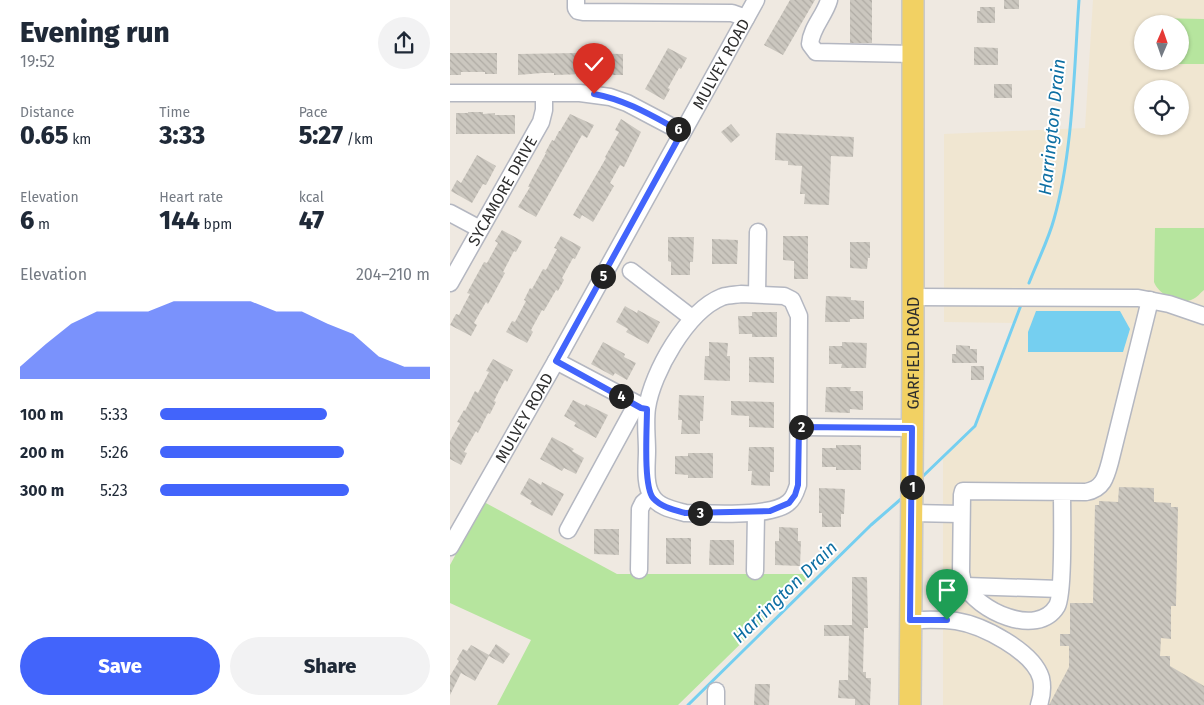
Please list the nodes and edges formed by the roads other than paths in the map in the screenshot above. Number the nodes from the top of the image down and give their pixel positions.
1 (576, 0) edge
2 (756, 0) edge
3 (829, 0) edge
4 (913, 0) edge
5 (746, 18) junction
6 (913, 54) junction
7 (450, 93) edge
8 (544, 94) junction
9 (682, 132) junction
10 (450, 213) edge
11 (480, 229) junction
12 (758, 232) dead end
13 (631, 270) dead end
14 (450, 283) edge
15 (757, 294) junction
16 (912, 297) junction
17 (1150, 300) junction
18 (1204, 316) edge
19 (692, 318) junction
20 (556, 361) junction
21 (641, 407) junction
22 (799, 427) junction
23 (912, 428) junction
24 (1062, 492) junction
25 (651, 496) junction
26 (756, 513) junction
27 (911, 513) junction
28 (962, 514) junction
29 (568, 530) dead end
30 (450, 547) edge
31 (639, 570) dead end
32 (755, 571) dead end
33 (966, 586) junction
34 (1060, 589) junction
35 (910, 620) junction
36 (910, 705) edge
37 (1039, 705) edge

1 - 5 street
2 - 5 street, MULVEY ROAD
3 - 6 street
4 - 6 main road, GARFIELD ROAD
5 - 9 street, MULVEY ROAD
6 - 16 main road, GARFIELD ROAD
7 - 8 street
8 - 9 street
8 - 11 street, SYCAMORE DRIVE
9 - 20 street, MULVEY ROAD
10 - 11 street
11 - 14 street, SYCAMORE DRIVE
12 - 15 street
13 - 19 street
15 - 19 street
15 - 22 street
16 - 17 street
16 - 23 main road, GARFIELD ROAD
17 - 18 street
17 - 24 street
19 - 21 street
20 - 21 street
20 - 30 street, MULVEY ROAD
21 - 25 street
21 - 29 street
22 - 23 street
22 - 26 street
23 - 27 main road, GARFIELD ROAD
24 - 28 street
24 - 34 street
25 - 26 street
25 - 31 street
26 - 32 street
27 - 28 street
27 - 35 main road, GARFIELD ROAD
28 - 33 street
33 - 34 street
33 - 34 street
35 - 36 main road, GARFIELD ROAD
35 - 37 street

